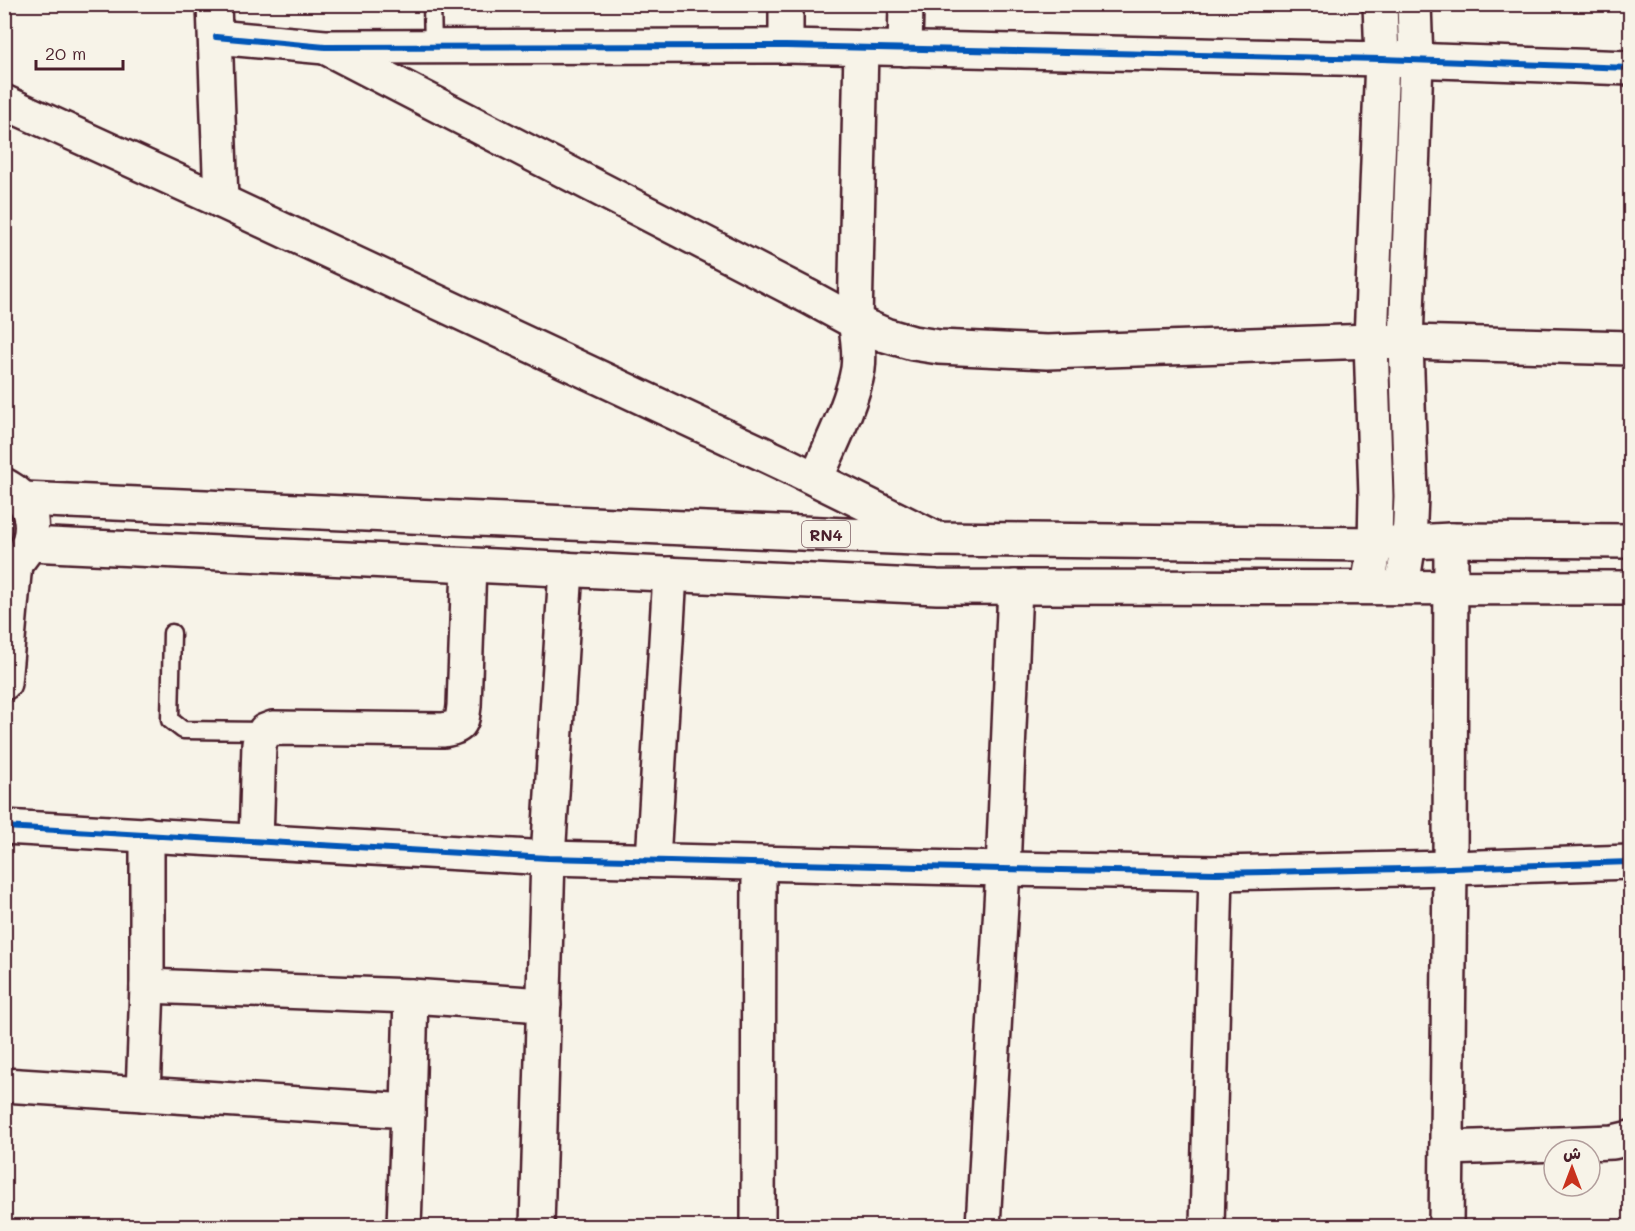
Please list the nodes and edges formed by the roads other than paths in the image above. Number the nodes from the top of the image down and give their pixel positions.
1 (214, 4) edge
2 (432, 4) edge
3 (786, 4) edge
4 (906, 4) edge
5 (1380, 4) edge
6 (1414, 4) edge
7 (216, 37) junction
8 (433, 46) junction
9 (786, 46) junction
10 (325, 47) junction
11 (861, 48) junction
12 (905, 49) junction
13 (1382, 59) junction
14 (1416, 61) junction
15 (1630, 68) edge
16 (4, 102) edge
17 (221, 201) junction
18 (855, 322) junction
19 (1371, 341) junction
20 (1406, 342) junction
21 (1630, 348) edge
22 (816, 479) junction
23 (9, 488) edge
24 (937, 539) junction
25 (1451, 540) junction
26 (1630, 541) edge
27 (1409, 542) junction
28 (1375, 544) junction
29 (16, 559) edge
30 (469, 565) junction
31 (566, 569) junction
32 (670, 574) junction
33 (1015, 587) junction
34 (1368, 587) junction
35 (1402, 587) junction
36 (1451, 588) junction
37 (1630, 588) edge
38 (172, 633) dead end
39 (4, 683) edge
40 (265, 731) junction
41 (4, 827) edge
42 (147, 834) junction
43 (256, 841) junction
44 (548, 858) junction
45 (653, 860) junction
46 (1630, 862) edge
47 (759, 863) junction
48 (1450, 868) junction
49 (1003, 869) junction
50 (1216, 873) junction
51 (147, 986) junction
52 (411, 996) junction
53 (544, 1005) junction
54 (4, 1085) edge
55 (143, 1094) junction
56 (408, 1111) junction
57 (1630, 1138) edge
58 (1447, 1148) junction
59 (404, 1227) edge
60 (537, 1227) edge
61 (758, 1227) edge
62 (983, 1227) edge
63 (1206, 1227) edge
64 (1446, 1227) edge

1 - 7 street
2 - 8 lane
3 - 9 street
4 - 12 street
5 - 13 street
6 - 14 street
7 - 10 street
7 - 17 street
8 - 9 street
8 - 10 street
9 - 11 street
10 - 18 street
11 - 12 street
11 - 18 street
12 - 13 street
13 - 14 street
13 - 19 street
14 - 15 street
14 - 20 street
16 - 17 street
17 - 22 street
18 - 19 street
18 - 22 street
19 - 20 street
19 - 28 street
20 - 21 street
20 - 27 street
22 - 24 street
23 - 24 street, RN4
23 - 29 street, RN4
24 - 28 street, RN4
25 - 26 street, RN4
25 - 27 street, RN4
25 - 36 street
27 - 28 street, RN4
27 - 35 street
28 - 34 street
29 - 30 street
29 - 39 street
30 - 31 street
30 - 40 street
31 - 32 street
31 - 44 street
32 - 33 street
32 - 45 street
33 - 34 street
33 - 49 street
34 - 35 street
35 - 36 street
36 - 37 street
36 - 48 street
38 - 40 lane
40 - 43 street
41 - 42 street
42 - 43 street
42 - 51 street
43 - 44 street
44 - 45 street
44 - 53 street
45 - 47 street
46 - 48 street
47 - 49 street
47 - 61 street
48 - 50 street
48 - 58 street
49 - 50 street
49 - 62 street
50 - 63 street
51 - 52 street
51 - 55 street
52 - 53 street
52 - 56 street
53 - 60 street
54 - 55 street
55 - 56 street
56 - 59 street
57 - 58 street
58 - 64 street

